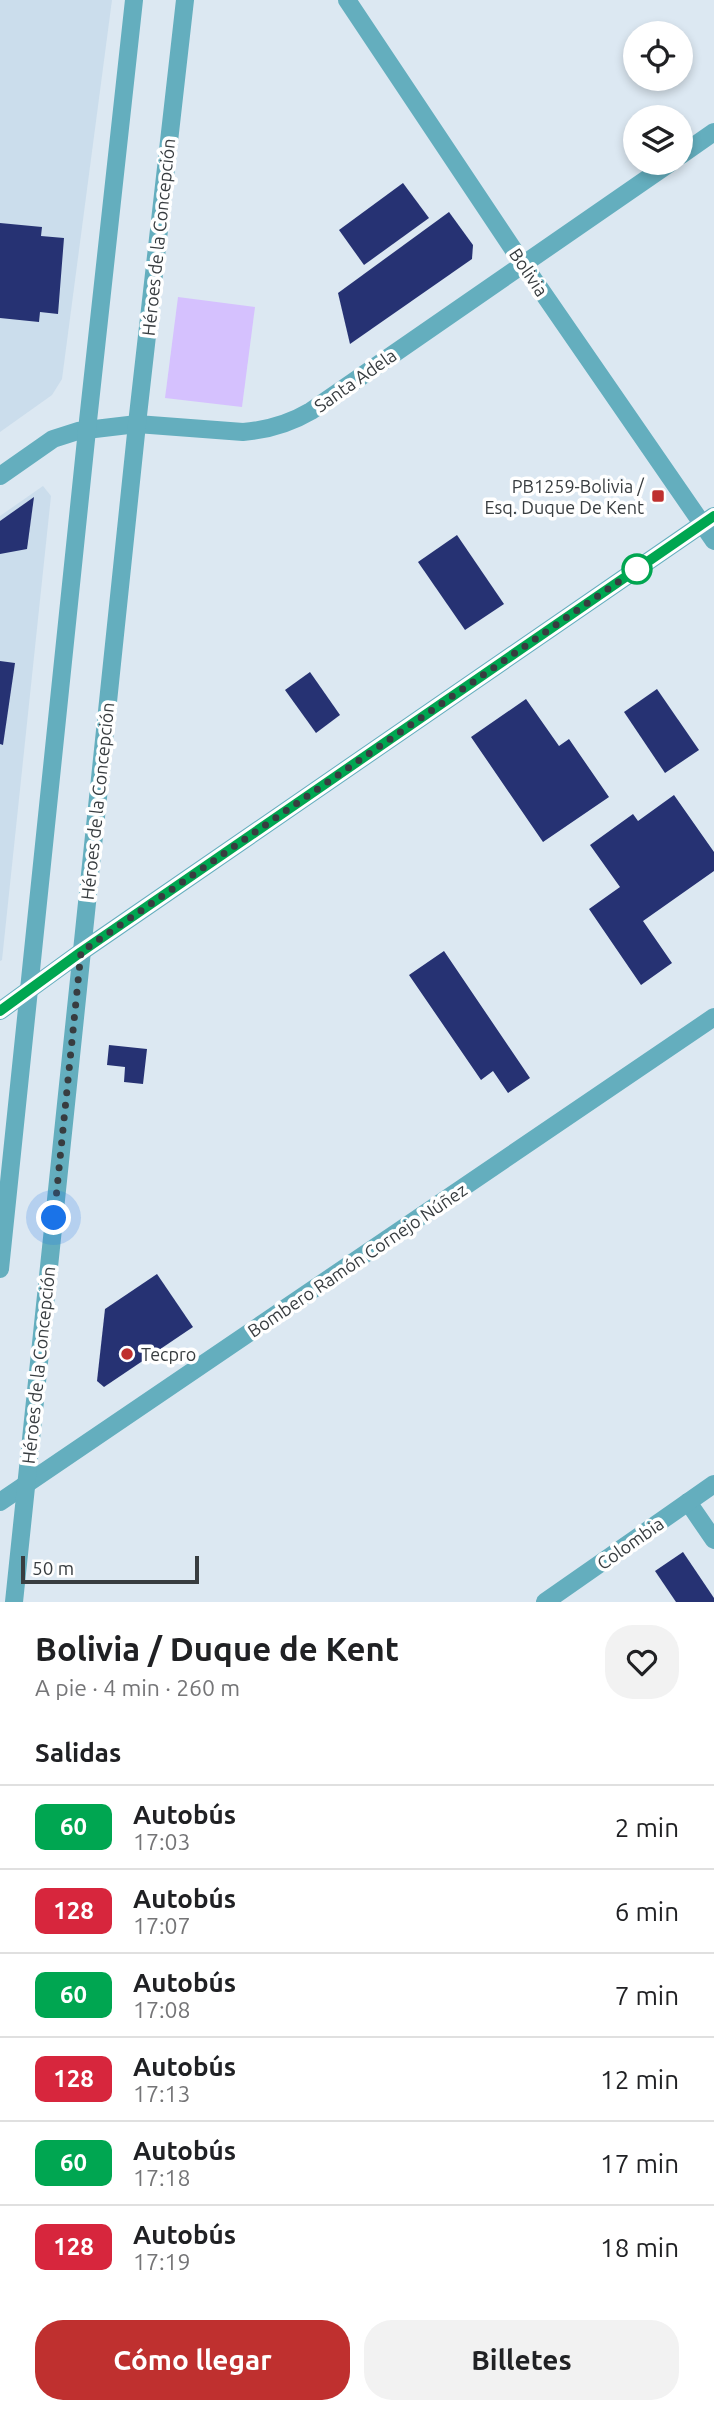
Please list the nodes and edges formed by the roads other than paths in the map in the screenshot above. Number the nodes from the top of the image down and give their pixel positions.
1 (134, 0) edge
2 (185, 0) edge
3 (347, 0) edge
4 (714, 132) edge
5 (693, 147) edge
6 (653, 175) edge
7 (523, 264) junction
8 (137, 424) junction
9 (87, 430) junction
10 (0, 476) edge
11 (708, 520) edge
12 (714, 541) edge
13 (81, 952) junction
14 (30, 990) junction
15 (0, 1011) edge
16 (714, 1017) edge
17 (0, 1269) edge
18 (714, 1484) edge
19 (26, 1485) junction
20 (0, 1502) edge
21 (688, 1502) junction
22 (714, 1540) edge
23 (14, 1602) edge
24 (545, 1602) edge

1 - 9 street
2 - 8 street, Héroes de la Concepción
3 - 7 street, Bolivia
4 - 5 street
6 - 7 street, Santa Adela
7 - 8 street, Santa Adela
7 - 11 street, Bolivia
8 - 9 street, Santa Adela
8 - 13 street, Héroes de la Concepción
9 - 10 street, Santa Adela
9 - 14 street
11 - 12 street, Bolivia
11 - 13 street
13 - 14 street
13 - 19 street, Héroes de la Concepción
14 - 15 street
14 - 17 street
16 - 19 street, Bombero Ramón Cornejo Núñez
18 - 21 street, Colombia
19 - 20 street, Bombero Ramón Cornejo Núñez
19 - 23 street, Héroes de la Concepción
21 - 22 street
21 - 24 street, Colombia

